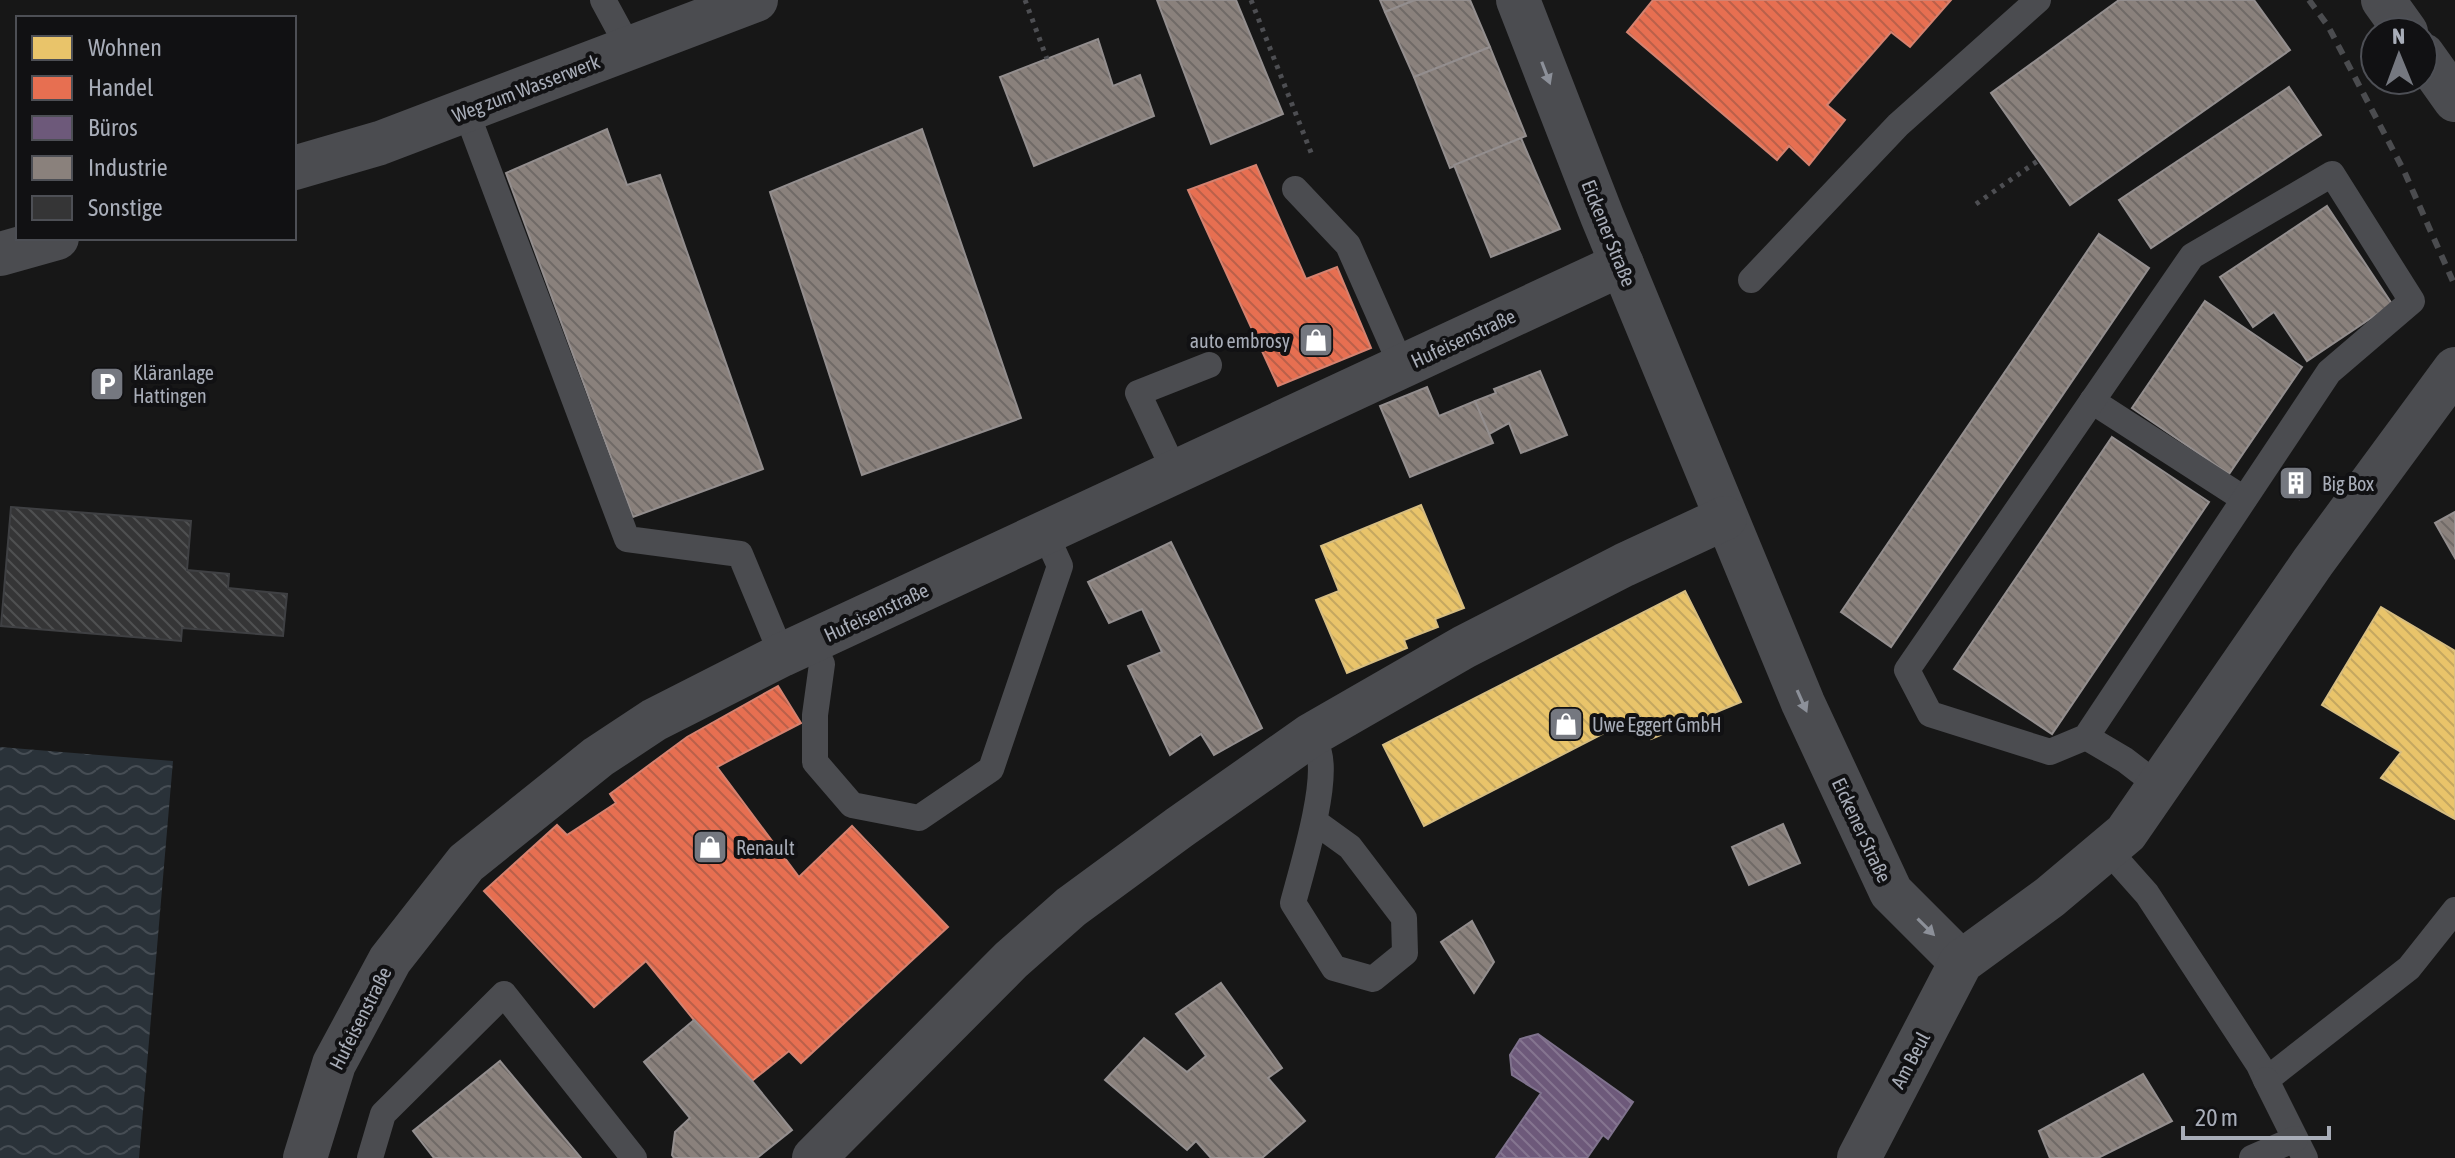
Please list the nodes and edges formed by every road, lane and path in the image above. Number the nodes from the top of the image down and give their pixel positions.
1 (603, 0) edge
2 (756, 0) edge
3 (1025, 0) edge
4 (1251, 0) edge
5 (1518, 0) edge
6 (2038, 0) edge
7 (629, 48) junction
8 (1047, 59) dead end
9 (2439, 78) edge
10 (2455, 100) edge
11 (466, 111) junction
12 (1314, 159) dead end
13 (2039, 160) dead end
14 (296, 167) edge
15 (1295, 189) dead end
16 (1976, 204) dead end
17 (50, 240) edge
18 (0, 254) edge
19 (1622, 264) junction
20 (1751, 280) dead end
21 (1209, 365) dead end
22 (1402, 367) junction
23 (2455, 369) edge
24 (2092, 401) junction
25 (1175, 472) junction
26 (2244, 499) junction
27 (1725, 518) junction
28 (1045, 533) junction
29 (796, 649) junction
30 (1311, 735) junction
31 (2086, 737) junction
32 (2160, 787) junction
33 (1314, 821) junction
34 (2107, 849) junction
35 (2455, 910) edge
36 (1961, 962) junction
37 (2266, 1080) junction
38 (2300, 1149) edge
39 (305, 1158) edge
40 (370, 1158) edge
41 (634, 1158) edge
42 (814, 1158) edge
43 (1859, 1158) edge
44 (2252, 1158) edge

1 - 7 lane
2 - 7 street, Weg zum Wasserwerk
3 - 8 path
4 - 12 path
5 -> 19 street, Eickener Straße
6 - 20 lane
7 - 11 street, Weg zum Wasserwerk
9 - 10 street
11 - 14 street, Weg zum Wasserwerk
11 - 29 lane
13 - 16 path
15 - 22 lane
17 - 18 street
19 - 22 street, Hufeisenstraße
19 - 27 street, Eickener Straße
21 - 25 lane
22 - 25 street, Hufeisenstraße
23 - 32 street
24 - 26 lane
24 - 26 lane
24 - 31 lane
25 - 28 street, Hufeisenstraße
26 - 31 lane
27 - 30 street
27 -> 36 street, Eickener Straße
28 - 29 street, Hufeisenstraße
28 - 29 lane
29 - 39 street, Hufeisenstraße
30 - 33 lane
30 - 42 street
31 - 32 lane
32 - 34 street
33 - 33 lane
34 - 36 street
34 - 37 lane
35 - 37 lane
36 - 43 street, Am Beul
37 - 38 lane
38 - 44 lane
40 - 41 lane

